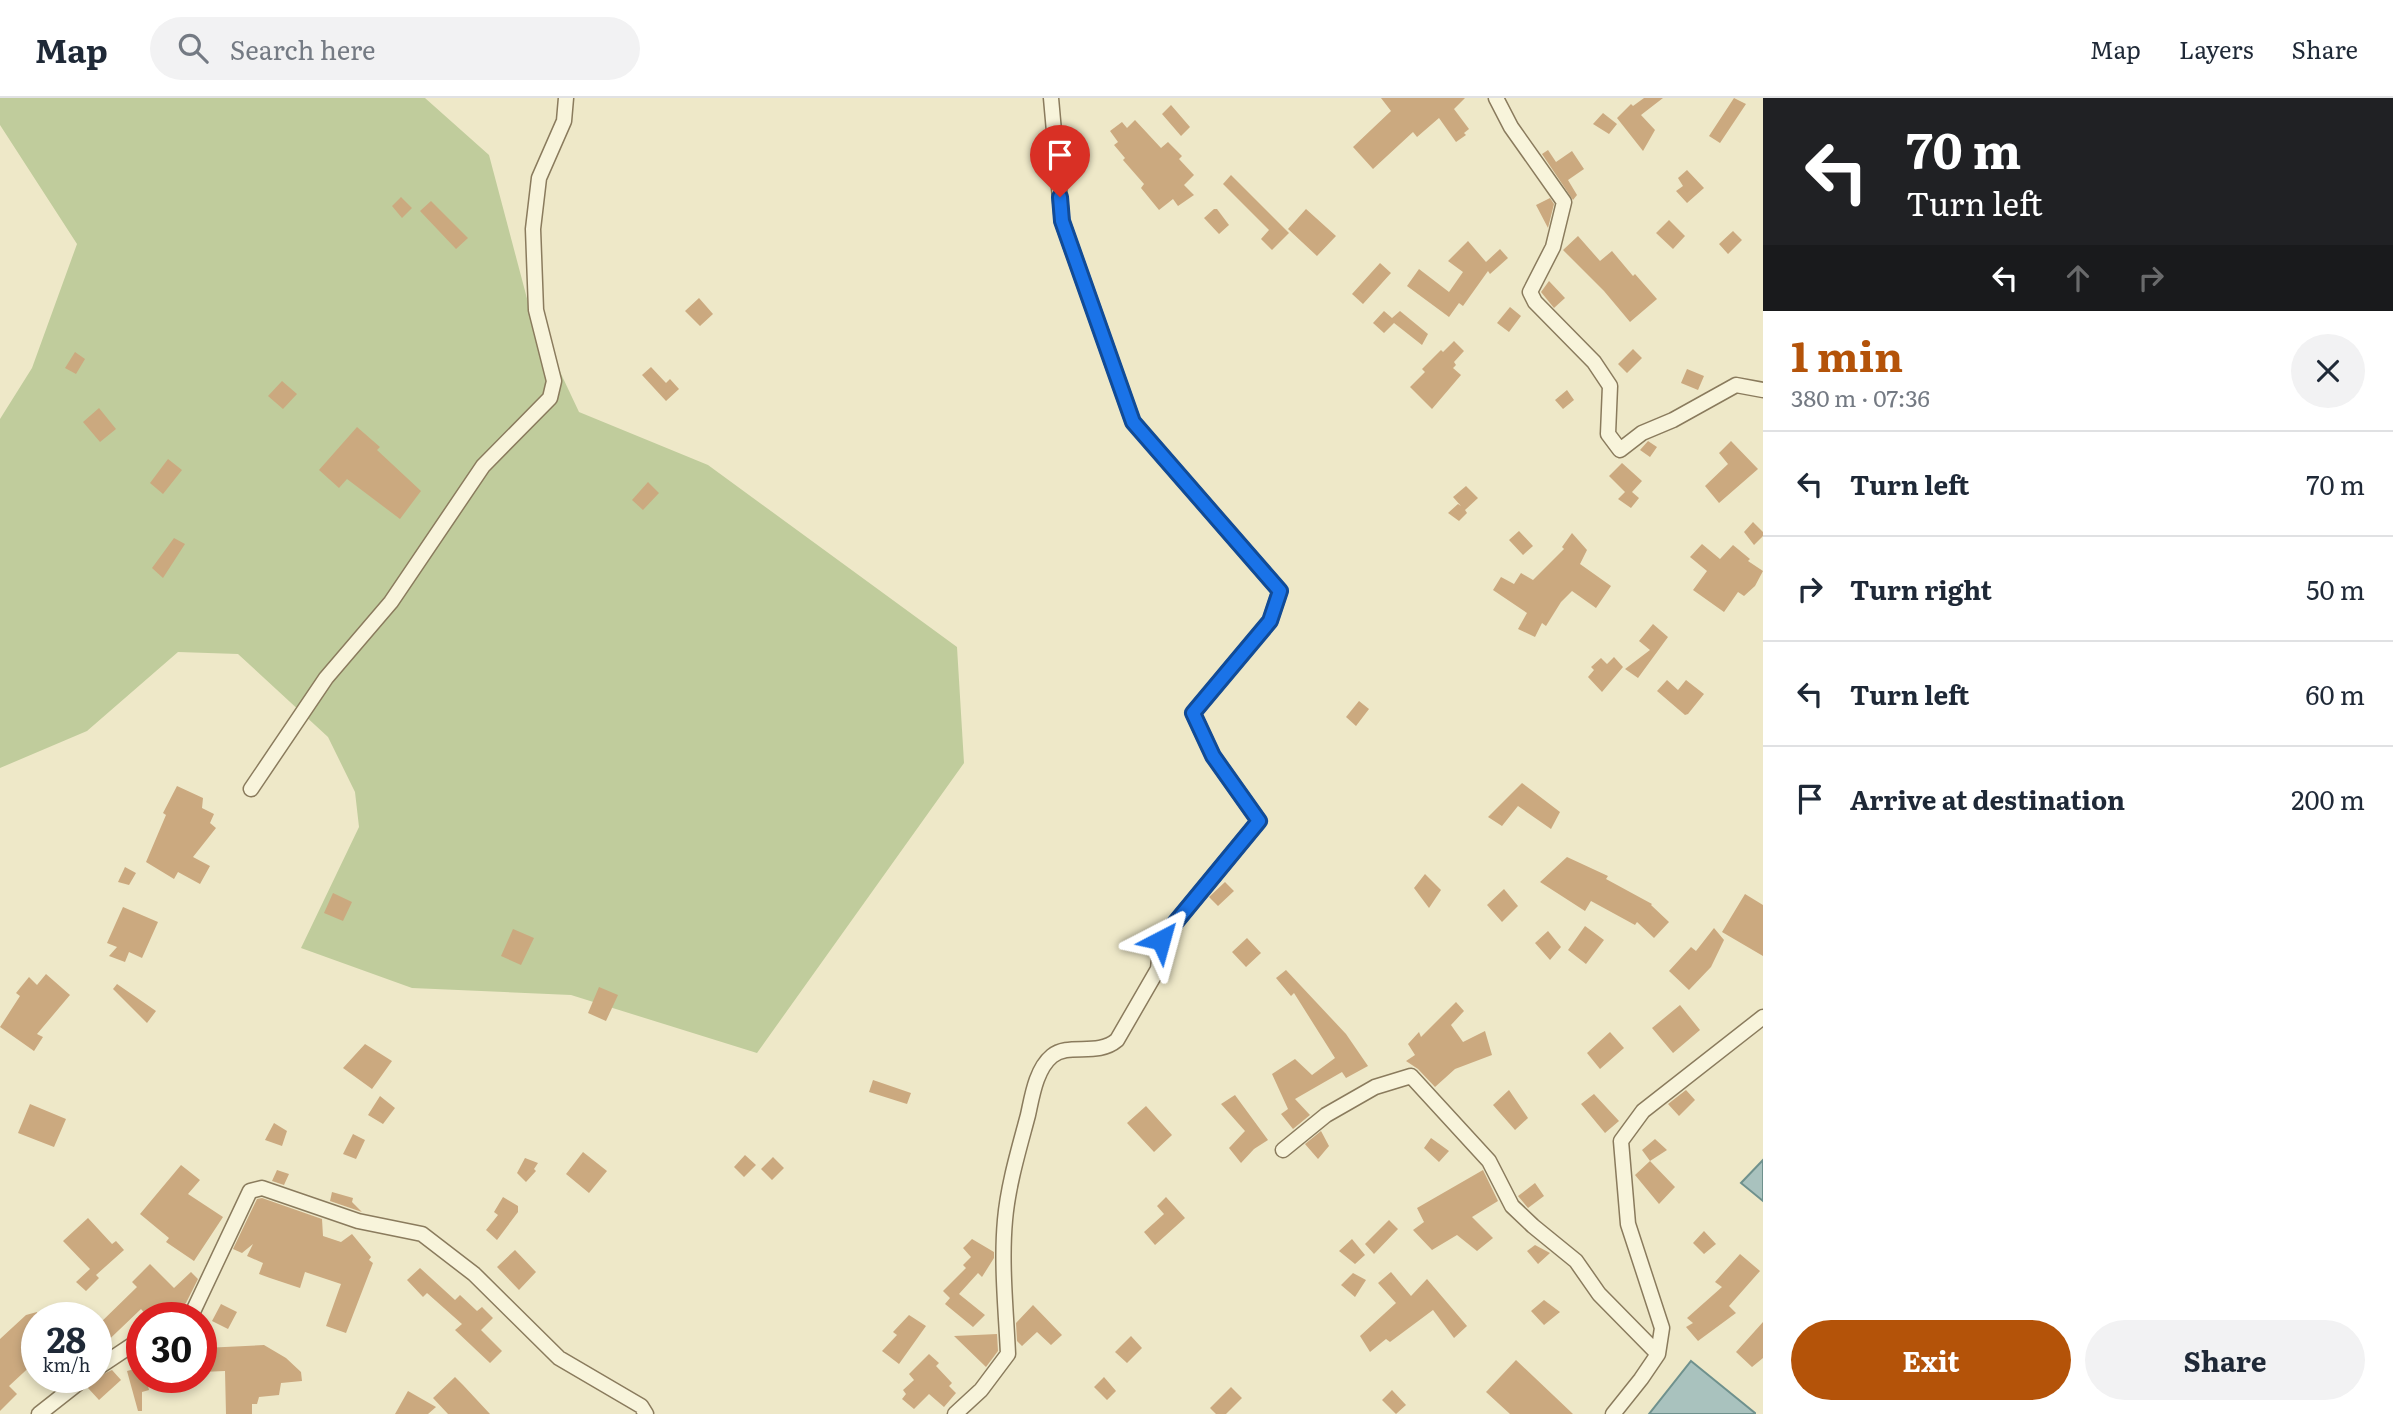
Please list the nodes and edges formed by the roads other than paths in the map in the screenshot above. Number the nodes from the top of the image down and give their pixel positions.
1 (566, 98) edge
2 (1051, 98) edge
3 (1496, 98) edge
4 (1763, 390) edge
5 (251, 789) dead end
6 (1763, 1017) edge
7 (1283, 1150) dead end
8 (198, 1302) edge
9 (1657, 1354) junction
10 (66, 1393) edge
11 (39, 1414) edge
12 (646, 1414) edge
13 (955, 1414) edge
14 (1612, 1414) edge

1 - 5 street
2 - 13 street
3 - 4 street
6 - 9 street
7 - 9 street
8 - 12 street
9 - 14 street
10 - 11 street

